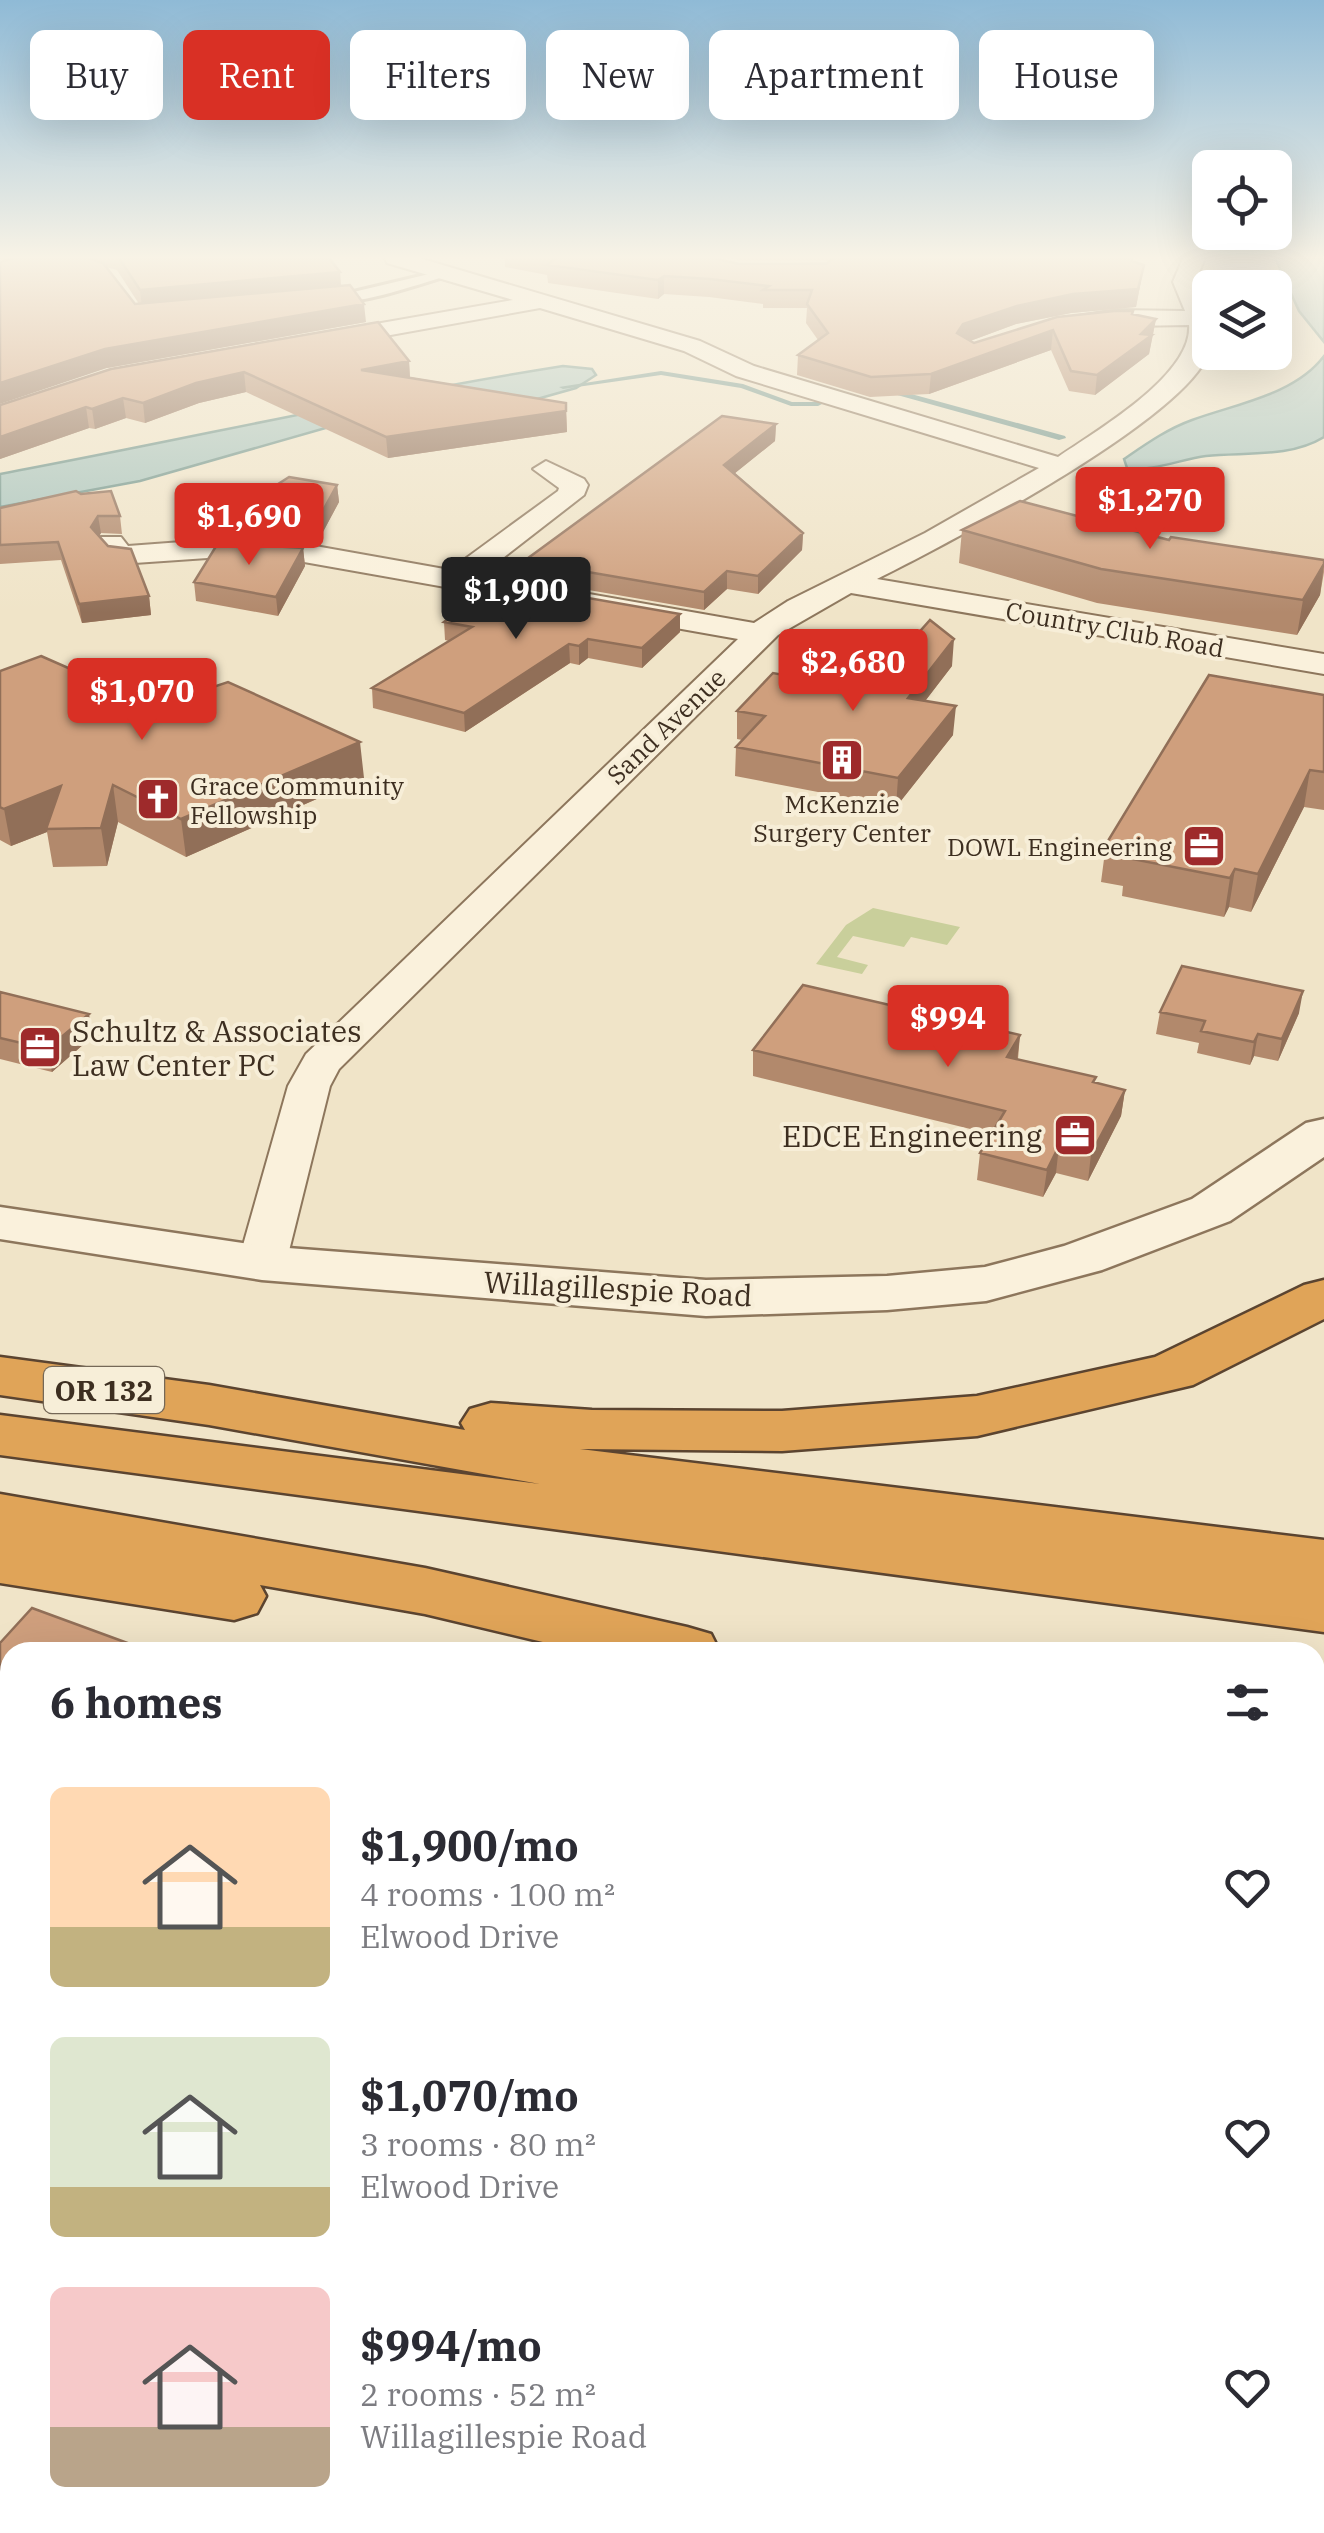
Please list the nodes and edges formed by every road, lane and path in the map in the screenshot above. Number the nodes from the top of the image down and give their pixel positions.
1 (762, 376) edge
2 (1176, 376) edge
3 (1063, 467) junction
4 (546, 469) dead end
5 (110, 544) edge
6 (457, 579) junction
7 (846, 583) junction
8 (761, 634) junction
9 (1324, 664) edge
10 (1324, 1134) edge
11 (0, 1223) edge
12 (262, 1263) junction
13 (1324, 1297) edge
14 (0, 1376) edge
15 (208, 1404) junction
16 (0, 1436) edge
17 (0, 1516) edge
18 (0, 1560) edge
19 (1324, 1564) edge
20 (1324, 1608) edge
21 (550, 1642) edge
22 (642, 1642) edge

1 - 3 street
2 - 3 street, Sand Avenue
3 - 7 street, Sand Avenue
4 - 6 street
5 - 6 street
6 - 8 street
7 - 8 street, Sand Avenue
7 - 9 street, Country Club Road
8 - 12 street, Sand Avenue
10 - 12 street, Willagillespie Road
11 - 12 street, Willagillespie Road
13 - 15 highway
14 - 15 highway, OR 132
15 - 19 highway
16 - 20 highway
17 - 22 highway
18 - 21 highway

